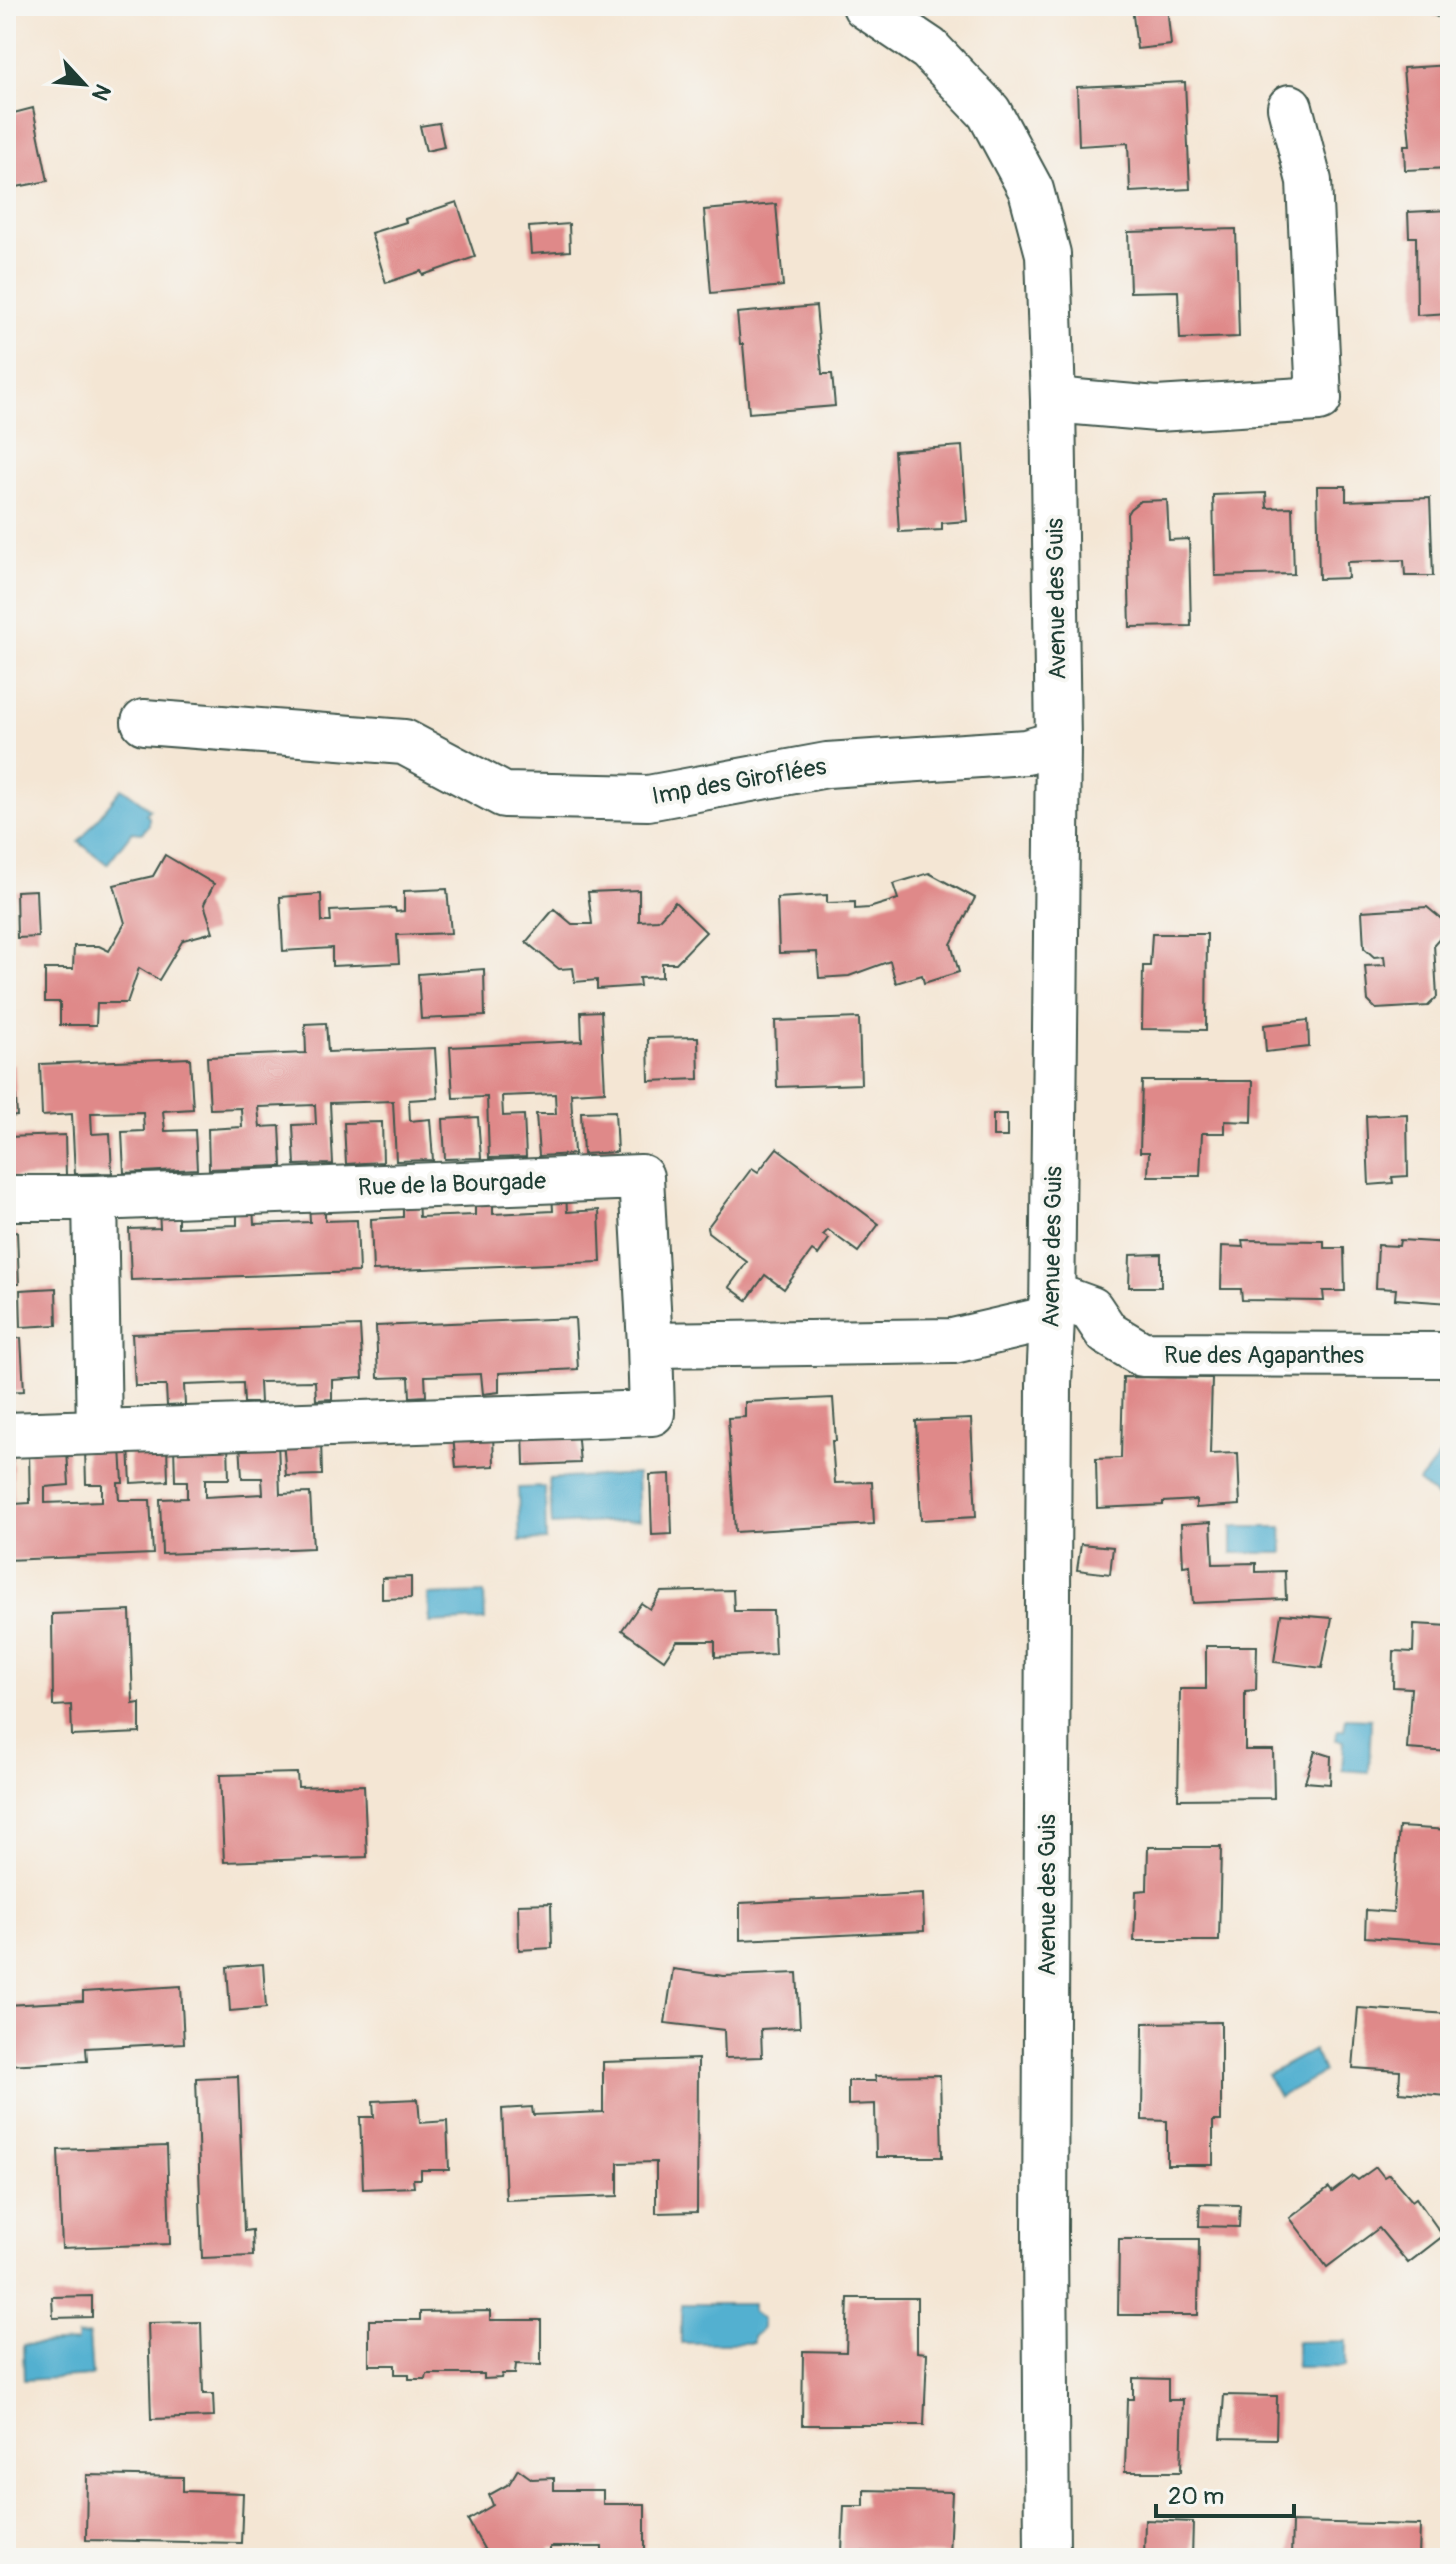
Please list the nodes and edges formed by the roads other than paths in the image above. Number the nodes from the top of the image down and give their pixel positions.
1 (865, 6) edge
2 (1290, 107) dead end
3 (1053, 400) junction
4 (144, 722) dead end
5 (1058, 743) junction
6 (6, 1198) edge
7 (95, 1198) junction
8 (1051, 1310) junction
9 (650, 1345) junction
10 (1450, 1355) edge
11 (99, 1432) junction
12 (6, 1435) edge
13 (1047, 2558) edge

1 - 3 street, Avenue des Guis
2 - 3 street
3 - 5 street, Avenue des Guis
4 - 5 street, Imp des Giroflées
5 - 8 street, Avenue des Guis
6 - 7 street, Rue de la Bourgade
7 - 9 street, Rue de la Bourgade
7 - 11 street
8 - 9 street
8 - 10 street, Rue des Agapanthes
8 - 13 street, Avenue des Guis
9 - 11 street, Rue de la Bourgade
11 - 12 street, Rue de la Bourgade

